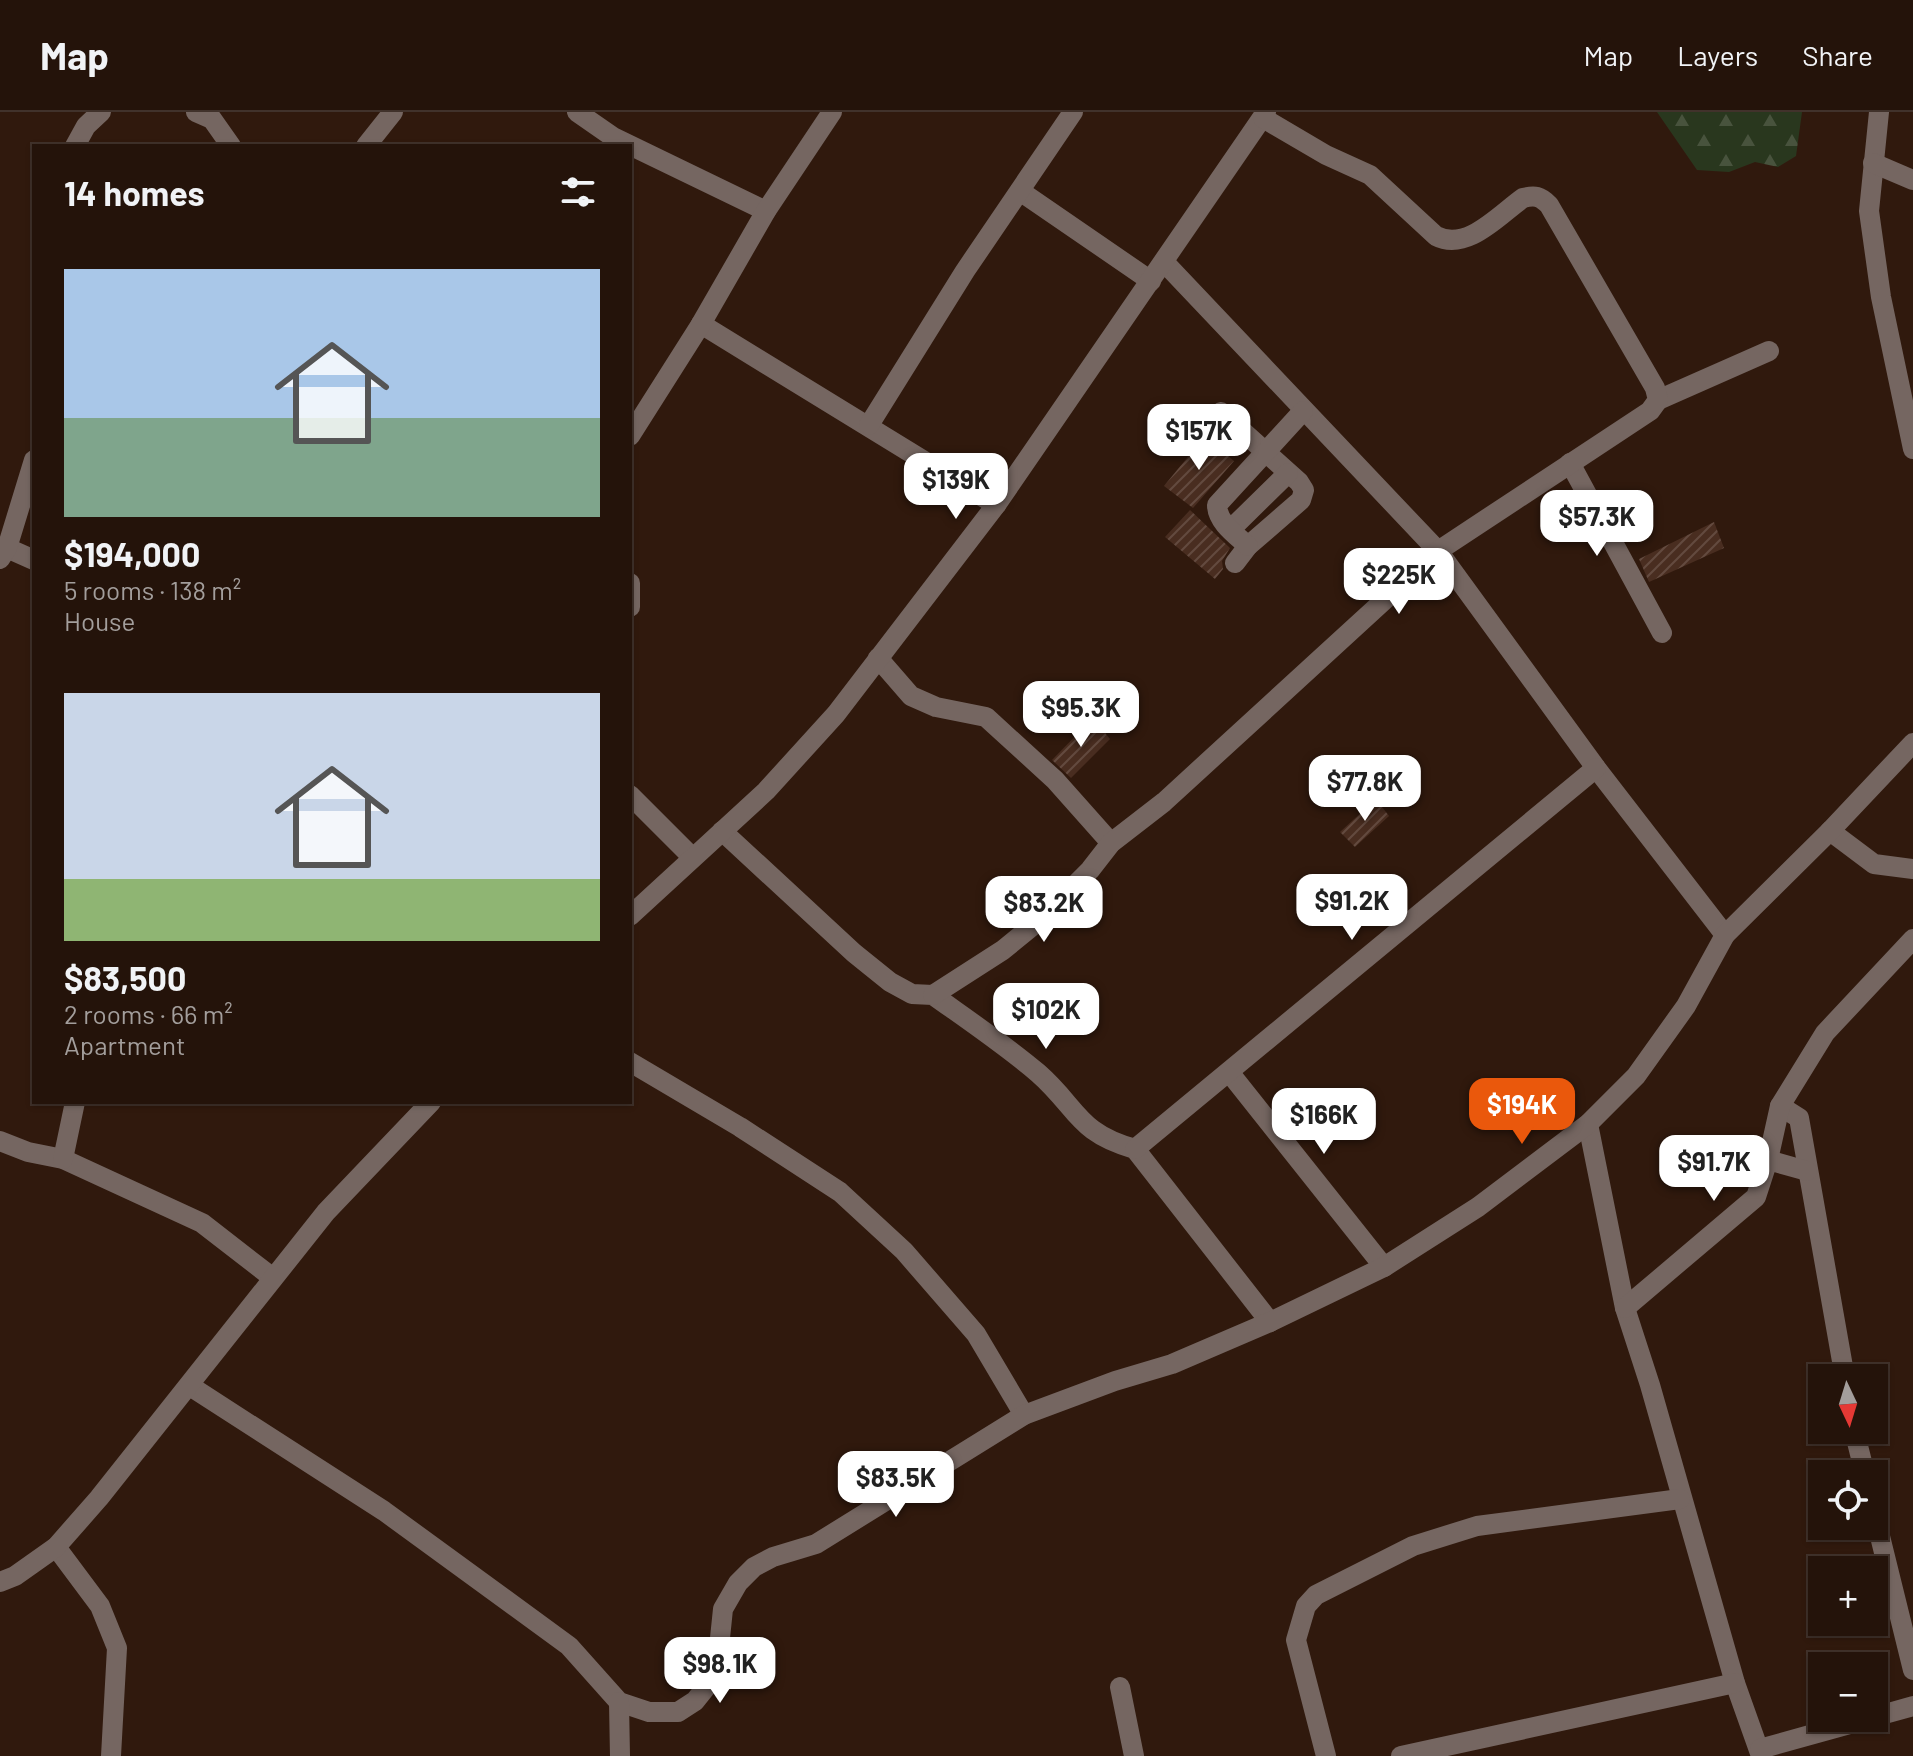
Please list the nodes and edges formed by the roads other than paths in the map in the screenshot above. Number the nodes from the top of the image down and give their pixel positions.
1 (101, 112) edge
2 (196, 112) edge
3 (577, 112) edge
4 (832, 112) edge
5 (1073, 112) edge
6 (1879, 112) edge
7 (387, 114) edge
8 (1264, 115) edge
9 (85, 119) edge
10 (76, 144) edge
11 (230, 144) edge
12 (367, 144) edge
13 (627, 144) edge
14 (632, 146) edge
15 (1873, 163) junction
16 (1913, 180) edge
17 (1020, 191) junction
18 (766, 211) junction
19 (1165, 263) junction
20 (1151, 281) junction
21 (701, 324) junction
22 (1769, 351) dead end
23 (1658, 400) junction
24 (1303, 411) junction
25 (1221, 412) dead end
26 (633, 424) edge
27 (869, 425) junction
28 (1913, 449) edge
29 (1265, 451) junction
30 (1570, 463) junction
31 (32, 466) edge
32 (1288, 473) junction
33 (996, 505) junction
34 (1231, 529) junction
35 (1438, 551) junction
36 (3, 554) edge
37 (32, 560) edge
38 (1662, 633) dead end
39 (878, 658) junction
40 (1913, 743) edge
41 (1596, 768) junction
42 (632, 797) edge
43 (722, 831) junction
44 (1830, 831) junction
45 (1111, 843) junction
46 (692, 857) junction
47 (1913, 869) edge
48 (632, 914) edge
49 (1725, 935) junction
50 (1913, 939) edge
51 (933, 995) junction
52 (632, 1063) edge
53 (1229, 1072) junction
54 (75, 1104) edge
55 (429, 1104) edge
56 (1780, 1106) junction
57 (1588, 1124) junction
58 (0, 1141) edge
59 (1135, 1149) junction
60 (63, 1159) junction
61 (1768, 1160) junction
62 (1807, 1171) junction
63 (1384, 1267) junction
64 (273, 1278) junction
65 (1625, 1308) junction
66 (1270, 1322) junction
67 (1842, 1364) edge
68 (190, 1386) junction
69 (1024, 1415) junction
70 (1680, 1499) junction
71 (1881, 1540) edge
72 (56, 1547) junction
73 (0, 1582) edge
74 (1913, 1670) edge
75 (1735, 1683) junction
76 (1120, 1687) dead end
77 (619, 1702) junction
78 (1913, 1706) edge
79 (1888, 1713) edge
80 (1828, 1732) edge
81 (1761, 1753) edge
82 (111, 1756) edge
83 (620, 1756) edge
84 (1134, 1756) edge
85 (1326, 1756) edge
86 (1401, 1756) edge

1 - 9 street
2 - 11 street
3 - 13 street
4 - 18 street
5 - 17 street
6 - 15 street
7 - 12 street
8 - 19 street
8 - 23 street
9 - 10 street
14 - 18 street
15 - 16 street
15 - 28 street
17 - 20 street
17 - 27 street
18 - 21 street
19 - 20 street
19 - 24 street
20 - 33 street
21 - 26 street
21 - 27 street
22 - 23 street
23 - 30 street
24 - 29 street
24 - 35 street
25 - 29 street
27 - 33 street
29 - 32 street
29 - 34 street
30 - 35 street
30 - 38 street
31 - 36 street
32 - 34 street
32 - 34 street
33 - 39 street
35 - 41 street
35 - 45 street
36 - 37 street
39 - 43 street
39 - 45 street
40 - 44 street
41 - 49 street
41 - 53 street
42 - 46 street
43 - 46 street
43 - 51 street
44 - 47 street
44 - 49 street
45 - 51 street
46 - 48 street
49 - 57 street
50 - 56 street
51 - 59 street
52 - 69 street
53 - 59 street
53 - 63 street
54 - 60 street
55 - 64 street
56 - 61 street
56 - 62 street
57 - 63 street
57 - 65 street
58 - 60 street
59 - 66 street
60 - 64 street
61 - 62 street
61 - 65 street
62 - 67 street
63 - 66 street
64 - 68 street
65 - 70 street
66 - 69 street
68 - 72 street
68 - 77 street
69 - 77 street
70 - 75 street
70 - 85 street
71 - 74 street
72 - 73 street
72 - 82 street
75 - 81 street
75 - 86 street
76 - 84 street
77 - 83 street
78 - 79 street
80 - 81 street

